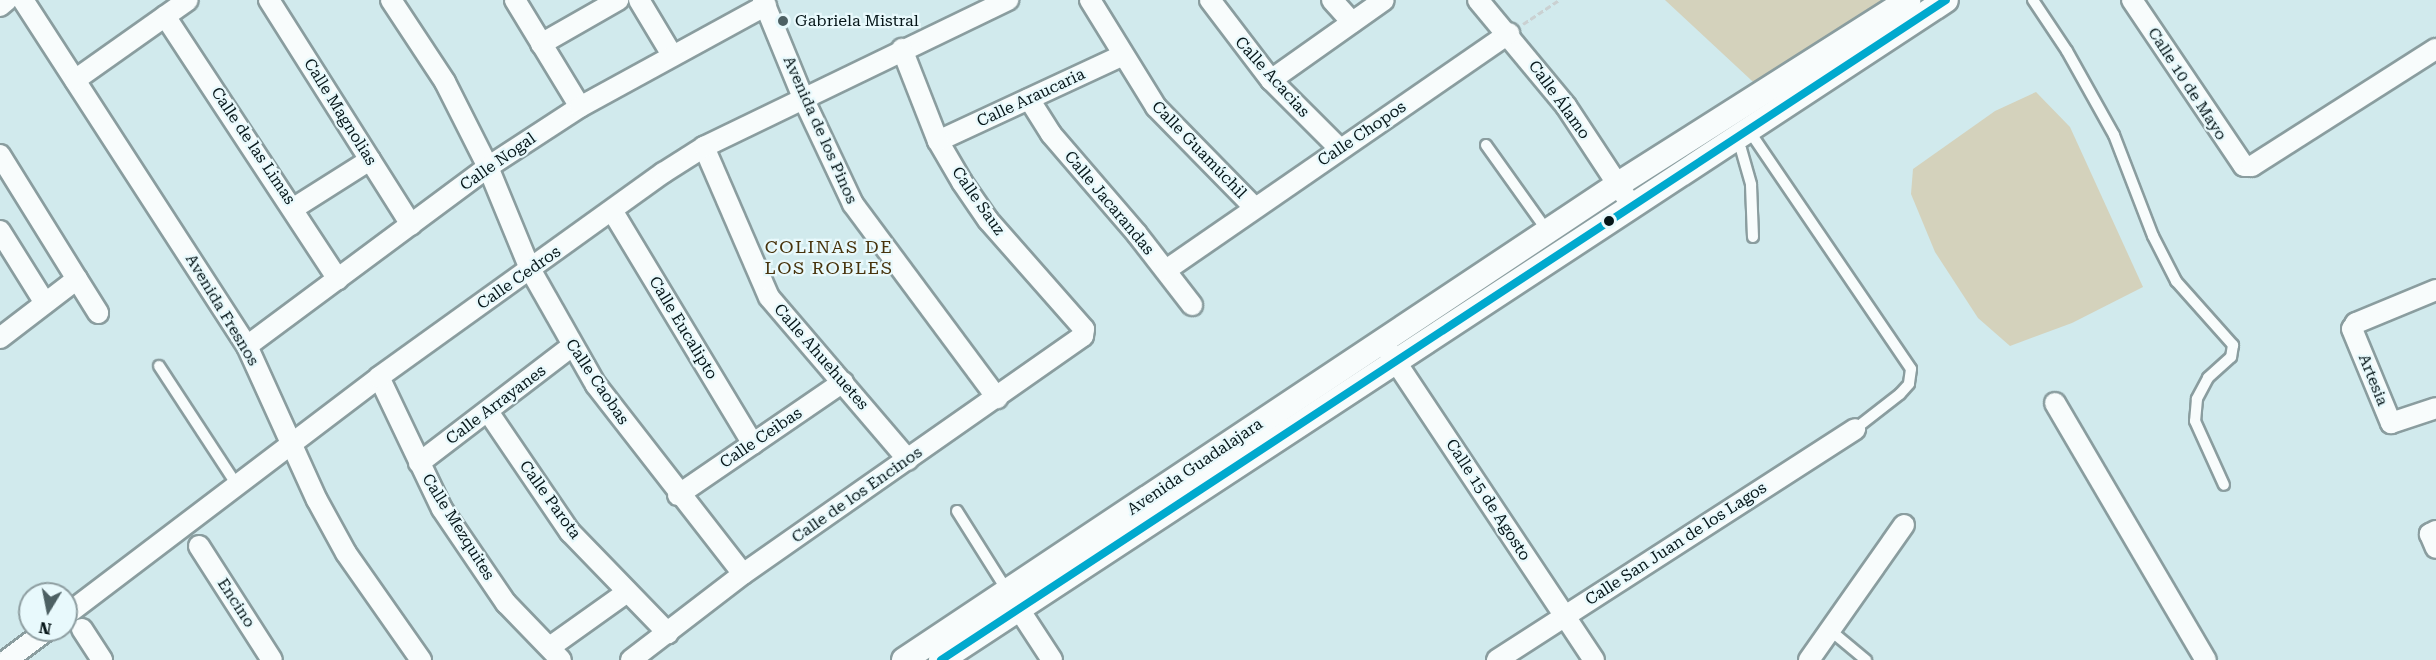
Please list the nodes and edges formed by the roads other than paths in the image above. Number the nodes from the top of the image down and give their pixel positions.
1 (7, 0) edge
2 (23, 0) edge
3 (189, 0) edge
4 (269, 0) edge
5 (391, 0) edge
6 (515, 0) edge
7 (618, 0) edge
8 (639, 0) edge
9 (1008, 0) edge
10 (1090, 0) edge
11 (1210, 0) edge
12 (1332, 0) edge
13 (1384, 0) edge
14 (1478, 0) edge
15 (1908, 0) edge
16 (1946, 0) edge
17 (2033, 0) edge
18 (2132, 0) edge
19 (765, 3) edge
20 (988, 5) edge
21 (0, 6) edge
22 (165, 16) junction
23 (1352, 22) junction
24 (1509, 33) junction
25 (541, 44) junction
26 (902, 49) junction
27 (2436, 49) edge
28 (672, 55) junction
29 (1123, 55) junction
30 (75, 80) junction
31 (1271, 80) junction
32 (1029, 99) junction
33 (804, 100) junction
34 (580, 107) junction
35 (1740, 133) junction
36 (938, 141) junction
37 (1486, 145) dead end
38 (704, 147) junction
39 (1340, 149) junction
40 (0, 154) edge
41 (370, 160) junction
42 (489, 167) junction
43 (1617, 185) junction
44 (1253, 206) junction
45 (1632, 206) junction
46 (294, 208) junction
47 (612, 212) junction
48 (411, 225) junction
49 (0, 231) edge
50 (1548, 231) junction
51 (1753, 237) dead end
52 (1562, 253) junction
53 (530, 269) junction
54 (1166, 270) junction
55 (1510, 271) junction
56 (76, 279) junction
57 (338, 279) junction
58 (2436, 290) edge
59 (45, 303) junction
60 (1192, 306) dead end
61 (99, 313) dead end
62 (2, 330) edge
63 (1084, 332) joint
64 (247, 346) junction
65 (572, 346) junction
66 (1389, 350) junction
67 (159, 366) dead end
68 (379, 377) junction
69 (843, 382) junction
70 (997, 398) junction
71 (2055, 403) dead end
72 (2436, 408) edge
73 (489, 412) junction
74 (1855, 429) joint
75 (294, 444) junction
76 (753, 444) junction
77 (908, 460) junction
78 (419, 463) junction
79 (237, 485) junction
80 (2224, 485) dead end
81 (678, 495) junction
82 (957, 511) dead end
83 (1904, 525) dead end
84 (2436, 531) edge
85 (199, 546) dead end
86 (2436, 548) edge
87 (743, 574) junction
88 (627, 592) junction
89 (1013, 600) junction
90 (78, 606) edge
91 (1564, 616) junction
92 (82, 629) dead end
93 (1830, 630) junction
94 (668, 633) junction
95 (31, 642) edge
96 (556, 653) edge
97 (8, 660) edge
98 (102, 660) edge
99 (272, 660) edge
100 (421, 660) edge
101 (631, 660) edge
102 (904, 660) edge
103 (941, 660) edge
104 (1052, 660) edge
105 (1497, 660) edge
106 (1594, 660) edge
107 (1809, 660) edge
108 (1866, 660) edge
109 (2206, 660) edge

1 - 21 street
2 - 30 street, Avenida Fresnos
3 - 22 street
4 - 41 street, Calle Magnolias
5 - 42 street, Calle Caobas
6 - 25 street
7 - 25 street
8 - 28 street
9 - 20 street, Calle Cedros
10 - 29 street, Calle Guamúchil
11 - 31 street, Calle Acacias
12 - 23 street
13 - 23 street
14 - 24 street, Calle Álamo
15 - 43 street, Avenida Guadalajara
16 - 35 street, Avenida Guadalajara
17 - 80 lane
18 - 27 street, Calle 10 de Mayo
19 - 28 street, Calle Nogal
19 - 33 street, Avenida de los Pinos
20 - 26 street, Calle Cedros
22 - 30 street
22 - 46 street, Calle de las Limas
23 - 31 street
24 - 39 street, Calle Chopos
24 - 43 street, Calle Álamo
25 - 34 street
26 - 33 street, Calle Cedros
26 - 36 street, Calle Sauz
28 - 34 street, Calle Nogal
29 - 32 street, Calle Araucaria
29 - 44 street, Calle Guamúchil
30 - 64 street, Avenida Fresnos
31 - 39 street, Calle Acacias
32 - 36 street, Calle Araucaria
32 - 54 street, Calle Jacarandas
33 - 38 street, Calle Cedros
33 - 70 street, Avenida de los Pinos
34 - 42 street, Calle Nogal
35 - 45 street, Avenida Guadalajara
35 - 51 lane
35 - 74 lane
36 - 63 street, Calle Sauz
37 - 50 lane
38 - 47 street, Calle Cedros
38 - 69 street, Calle Ahuehuetes
39 - 44 street, Calle Chopos
40 - 56 street
41 - 46 street
41 - 48 street, Calle Magnolias
42 - 48 street, Calle Nogal
42 - 53 street, Calle Caobas
43 - 45 street, Calle Álamo
43 - 50 street, Avenida Guadalajara
44 - 54 street, Calle Chopos
45 - 52 street, Avenida Guadalajara
46 - 57 street, Calle de las Limas
47 - 53 street, Calle Cedros
47 - 76 street, Calle Eucalipto
48 - 57 street, Calle Nogal
49 - 59 street
50 - 52 lane
50 - 55 street, Avenida Guadalajara
52 - 55 street, Avenida Guadalajara
53 - 65 street, Calle Caobas
53 - 68 street, Calle Cedros
54 - 60 street, Calle Jacarandas
55 - 66 street, Avenida Guadalajara
56 - 59 street
56 - 61 street
57 - 64 street, Calle Nogal
58 - 72 street, Artesia
59 - 62 street
63 - 70 street, Calle de los Encinos
64 - 75 street, Avenida Fresnos
65 - 73 street, Calle Arrayanes
65 - 81 street, Calle Caobas
66 - 89 street, Avenida Guadalajara
66 - 91 street, Calle 15 de Agosto
67 - 79 lane
68 - 75 street, Calle Cedros
68 - 78 street, Calle Mezquites
69 - 76 street, Calle Ceibas
69 - 77 street, Calle Ahuehuetes
70 - 77 street, Calle de los Encinos
71 - 109 street
73 - 78 street, Calle Arrayanes
73 - 88 street, Calle Parota
74 - 91 street, Calle San Juan de los Lagos
75 - 79 street, Calle Cedros
75 - 100 street, Avenida Fresnos
76 - 81 street, Calle Ceibas
77 - 87 street, Calle de los Encinos
78 - 96 street, Calle Mezquites
79 - 90 street, Calle Cedros
81 - 87 street, Calle Caobas
82 - 89 lane
83 - 93 street
84 - 86 street
85 - 99 street, Encino
87 - 94 street, Calle de los Encinos
88 - 94 street, Calle Parota
88 - 96 street
89 - 102 street, Avenida Guadalajara
89 - 103 street, Avenida Guadalajara
89 - 104 street
91 - 105 street, Calle San Juan de los Lagos
91 - 106 street, Calle 15 de Agosto
92 - 98 street
93 - 107 street
93 - 108 lane
94 - 101 street, Calle de los Encinos
95 - 97 street

